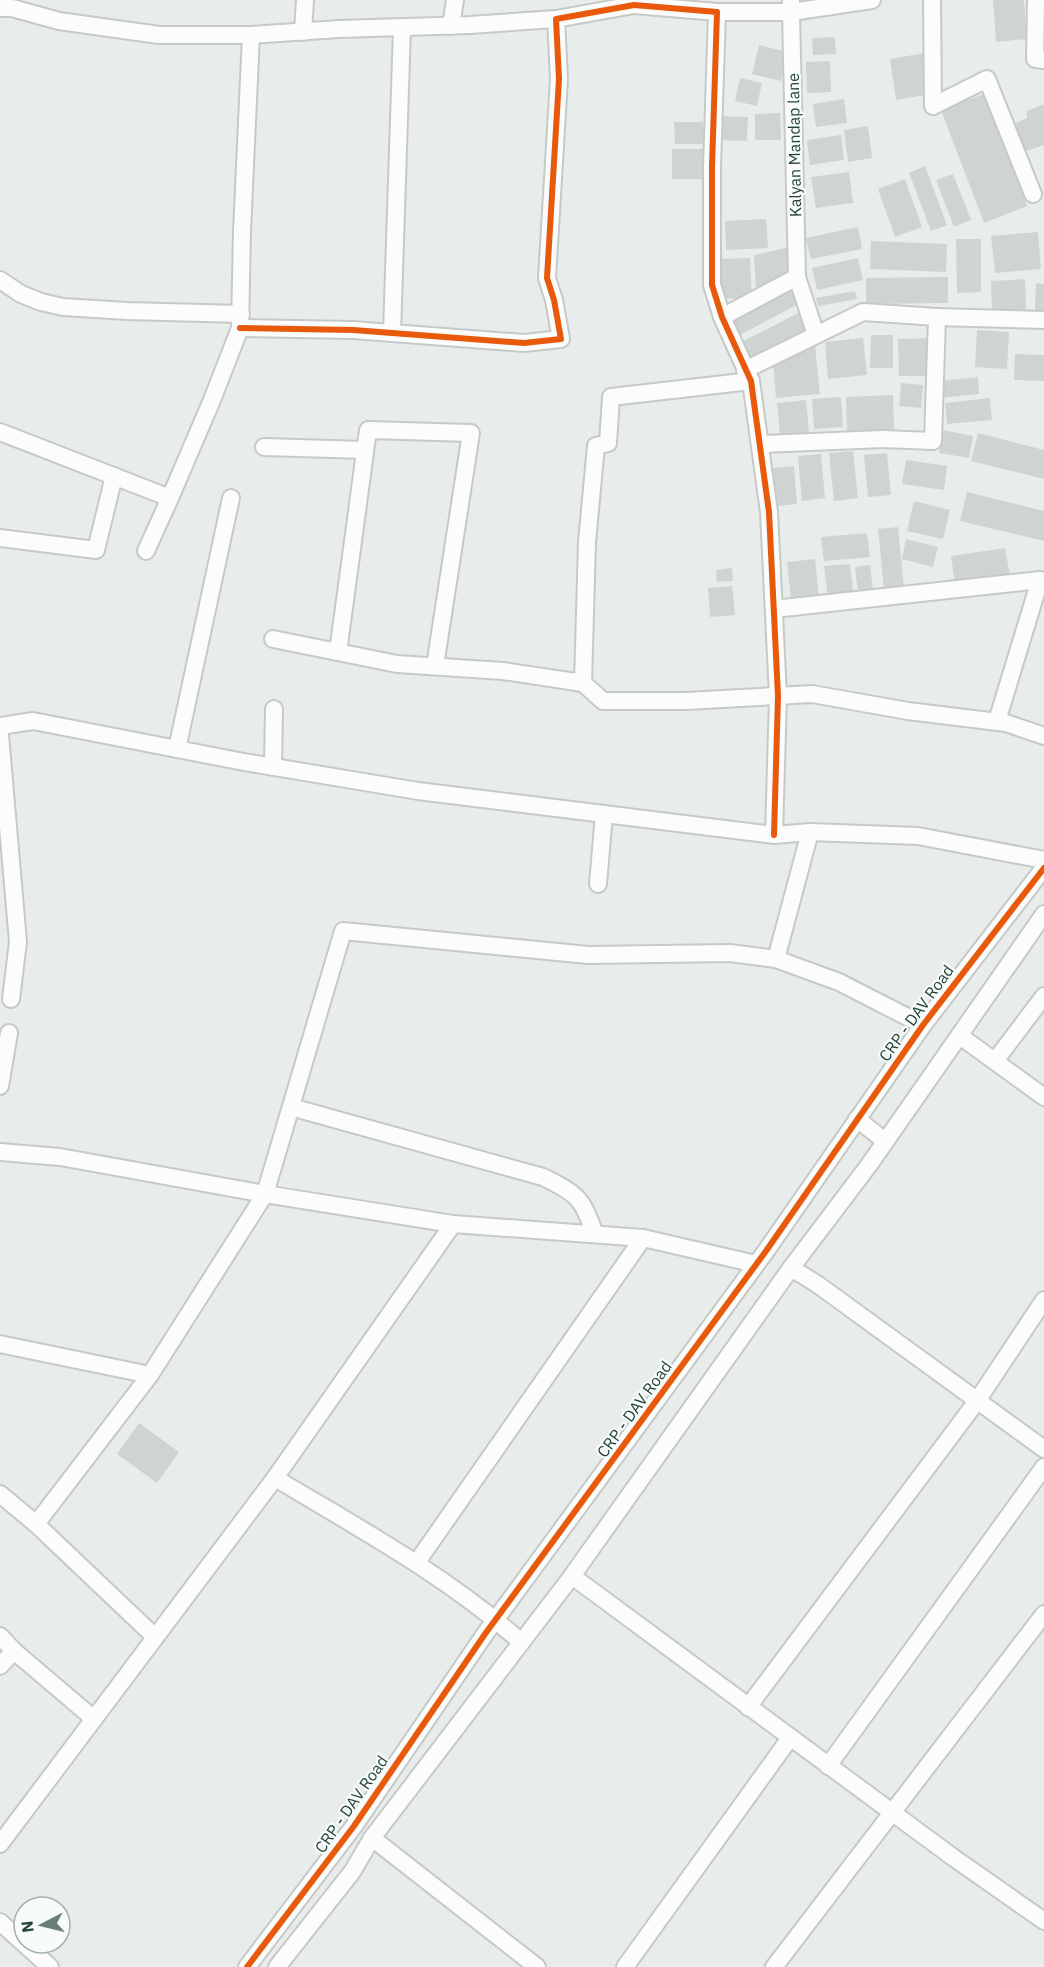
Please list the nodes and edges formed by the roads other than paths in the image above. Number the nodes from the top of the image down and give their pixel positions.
1 (305, 0) edge
2 (455, 0) edge
3 (872, 0) edge
4 (932, 0) edge
5 (1036, 0) edge
6 (791, 6) edge
7 (0, 8) edge
8 (717, 12) junction
9 (556, 19) junction
10 (451, 26) junction
11 (402, 28) junction
12 (303, 32) junction
13 (250, 36) junction
14 (1044, 60) edge
15 (1033, 194) dead end
16 (797, 277) junction
17 (0, 280) edge
18 (722, 317) junction
19 (937, 317) junction
20 (1044, 320) edge
21 (241, 321) junction
22 (392, 333) junction
23 (816, 335) junction
24 (748, 375) junction
25 (0, 432) edge
26 (760, 444) junction
27 (264, 447) dead end
28 (365, 450) junction
29 (114, 476) junction
30 (170, 498) junction
31 (231, 498) dead end
32 (0, 538) edge
33 (146, 551) dead end
34 (774, 609) junction
35 (273, 639) dead end
36 (338, 652) junction
37 (435, 666) junction
38 (584, 682) junction
39 (778, 696) junction
40 (274, 709) dead end
41 (998, 722) junction
42 (0, 726) edge
43 (0, 735) edge
44 (1044, 736) edge
45 (177, 749) junction
46 (273, 767) junction
47 (604, 814) junction
48 (810, 832) junction
49 (774, 835) junction
50 (1044, 860) edge
51 (1044, 868) edge
52 (598, 884) dead end
53 (1044, 914) edge
54 (776, 959) junction
55 (1044, 996) edge
56 (11, 999) dead end
57 (923, 1024) junction
58 (9, 1033) dead end
59 (960, 1036) junction
60 (995, 1061) junction
61 (0, 1086) edge
62 (1044, 1097) edge
63 (291, 1107) junction
64 (857, 1119) junction
65 (885, 1141) junction
66 (0, 1152) edge
67 (265, 1194) junction
68 (453, 1224) junction
69 (595, 1234) junction
70 (643, 1238) junction
71 (756, 1264) junction
72 (791, 1268) junction
73 (1044, 1300) edge
74 (0, 1344) edge
75 (150, 1375) junction
76 (977, 1401) junction
77 (1044, 1449) edge
78 (1044, 1467) edge
79 (275, 1479) junction
80 (3, 1502) edge
81 (36, 1524) junction
82 (417, 1562) junction
83 (572, 1576) junction
84 (1044, 1614) edge
85 (496, 1620) junction
86 (0, 1636) edge
87 (155, 1637) junction
88 (521, 1642) junction
89 (14, 1651) junction
90 (0, 1666) edge
91 (748, 1707) junction
92 (94, 1719) junction
93 (790, 1738) junction
94 (828, 1766) junction
95 (892, 1813) junction
96 (372, 1838) junction
97 (0, 1844) edge
98 (1044, 1921) edge
99 (2, 1927) edge
100 (50, 1967) edge
101 (248, 1967) edge
102 (277, 1967) edge
103 (537, 1967) edge
104 (625, 1967) edge
105 (774, 1967) edge

1 - 12 street
2 - 10 street
3 - 6 street
4 - 15 street
5 - 14 street
6 - 8 street
6 - 16 street, Kalyan Mandap lane
7 - 13 street
8 - 9 street
8 - 18 street
9 - 10 street
9 - 22 street
10 - 11 street
11 - 12 street
11 - 22 street
12 - 13 street
13 - 21 street
16 - 18 street
16 - 23 street, Kalyan Mandap lane
17 - 21 street
18 - 24 street
19 - 20 street
19 - 23 street
19 - 26 street
21 - 22 street
21 - 30 street
23 - 24 street
24 - 26 street
24 - 38 street
25 - 29 street
26 - 34 street
27 - 28 street
28 - 36 street
28 - 37 street
29 - 30 street
29 - 32 street
30 - 33 street
31 - 45 street
34 - 39 street
34 - 41 street
35 - 36 street
36 - 37 street
37 - 38 street
38 - 39 street
39 - 41 street
39 - 49 street
40 - 46 street
41 - 44 street
42 - 45 street
43 - 56 street
45 - 46 street
46 - 47 street
47 - 49 street
47 - 52 street
48 - 49 street
48 - 50 street
48 - 54 street
51 - 57 street, CRP - DAV Road
53 - 59 street
54 - 57 street
54 - 63 street
55 - 60 street
57 - 64 street, CRP - DAV Road
58 - 61 street
59 - 60 street
59 - 65 street
60 - 62 street
63 - 67 street
63 - 69 street
64 - 65 street
64 - 71 street, CRP - DAV Road
65 - 72 street
66 - 67 street
67 - 68 street
67 - 75 street
68 - 69 street
68 - 79 street
69 - 70 street
70 - 71 street
70 - 82 street
71 - 85 street, CRP - DAV Road
72 - 76 street
72 - 83 street
73 - 76 street
74 - 75 street
75 - 81 street
76 - 77 street
76 - 91 street
78 - 94 street
79 - 82 street
79 - 87 street
80 - 81 street
81 - 87 street
82 - 85 street
83 - 88 street
83 - 91 street
84 - 95 street
85 - 88 street
85 - 101 street, CRP - DAV Road
86 - 89 street
87 - 92 street
88 - 96 street
89 - 90 street
89 - 92 street
91 - 93 street
92 - 97 street
93 - 94 street
93 - 104 street
94 - 95 street
95 - 98 street
95 - 105 street
96 - 102 street
96 - 103 street
99 - 100 street

